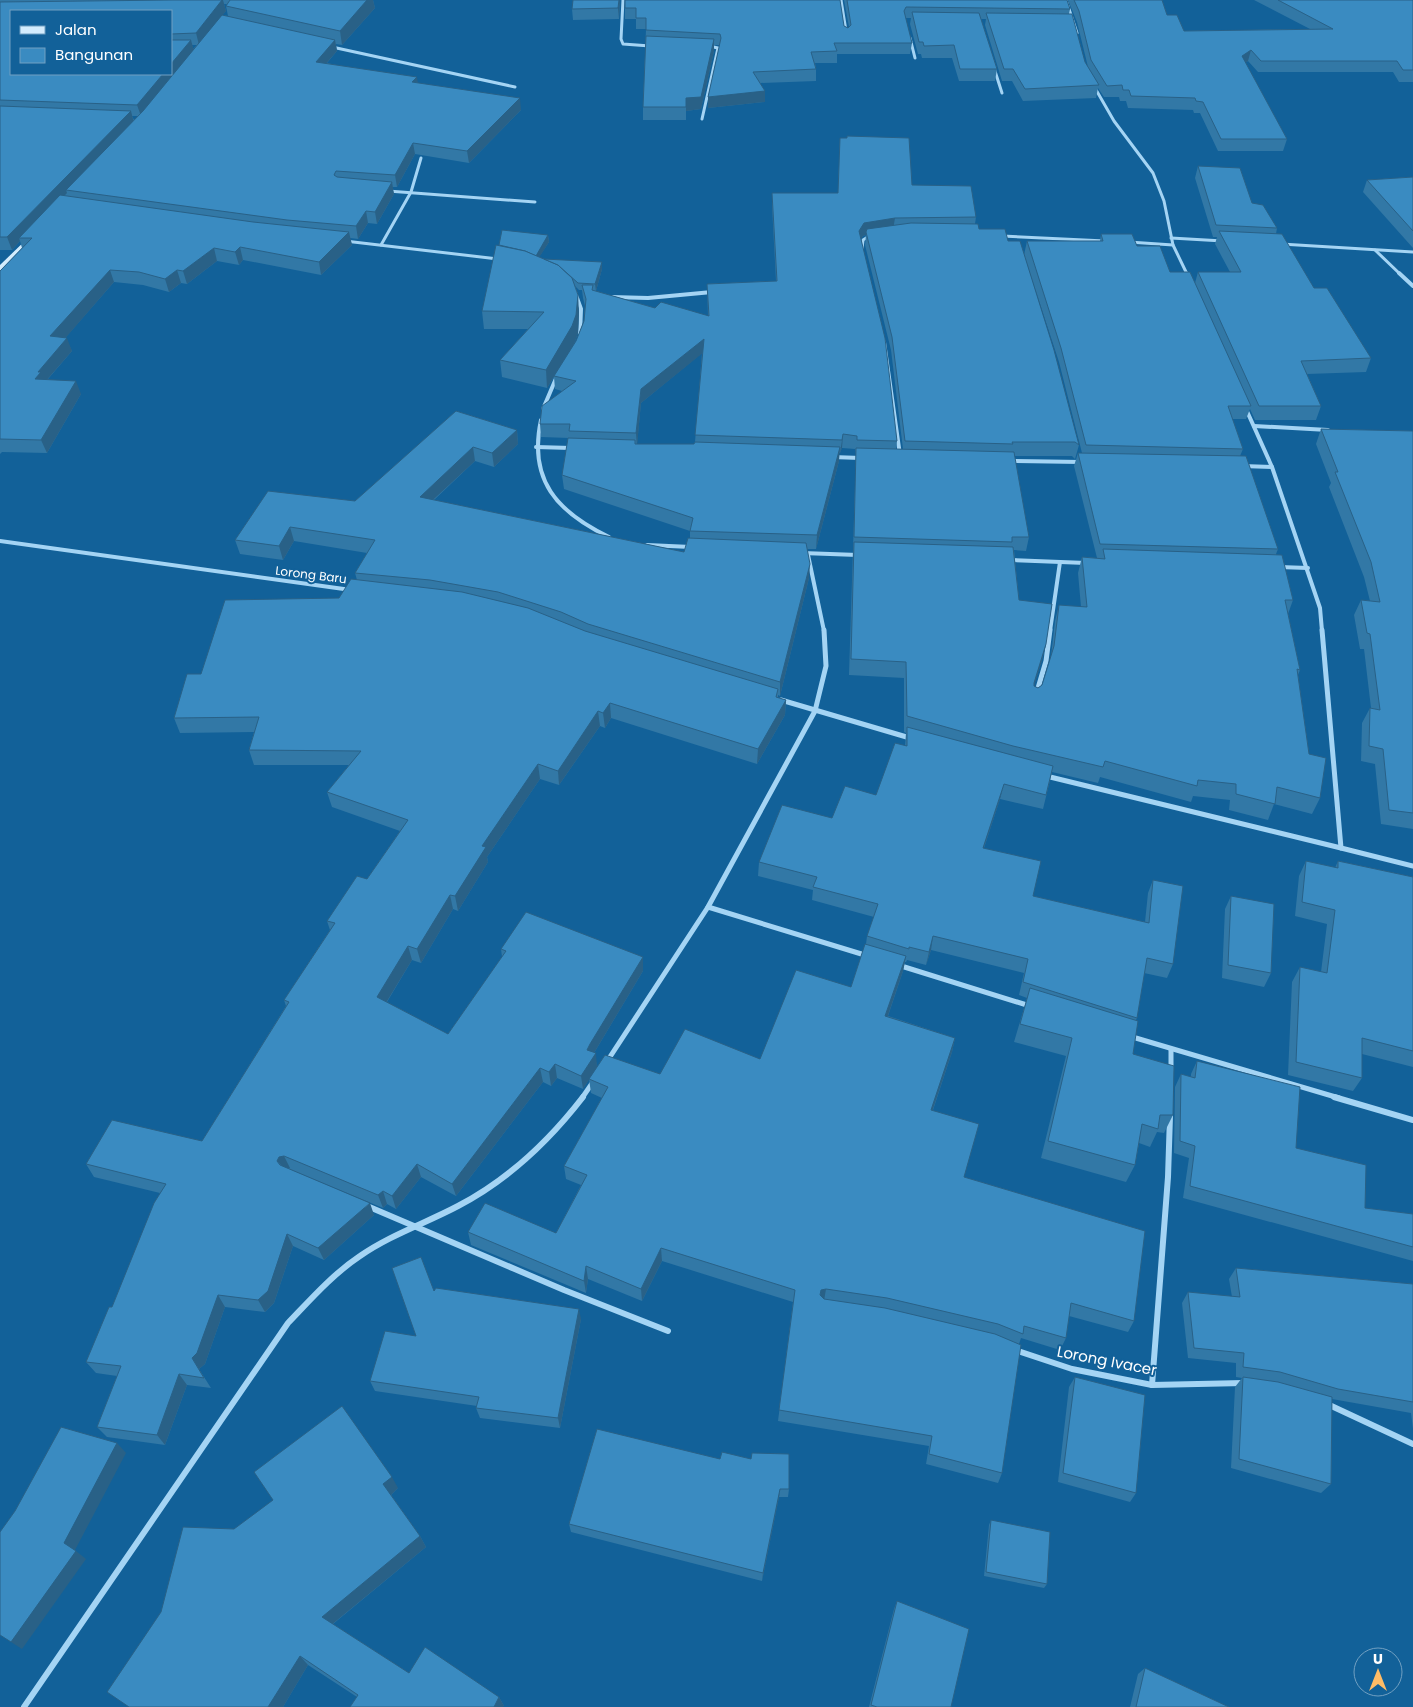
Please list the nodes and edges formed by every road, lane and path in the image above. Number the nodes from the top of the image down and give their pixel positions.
1 (623, 0) edge
2 (842, 0) edge
3 (1066, 0) edge
4 (1065, 23) edge
5 (1074, 23) junction
6 (908, 31) edge
7 (847, 36) edge
8 (1078, 40) edge
9 (327, 46) edge
10 (652, 46) edge
11 (700, 46) edge
12 (915, 58) dead end
13 (994, 66) edge
14 (1091, 81) edge
15 (515, 87) dead end
16 (1002, 92) dead end
17 (702, 119) dead end
18 (422, 158) edge
19 (383, 191) edge
20 (411, 192) junction
21 (535, 202) dead end
22 (34, 233) edge
23 (876, 234) edge
24 (996, 236) edge
25 (1016, 236) junction
26 (1171, 238) junction
27 (335, 240) edge
28 (1229, 241) edge
29 (1114, 242) edge
30 (1124, 242) edge
31 (1278, 244) edge
32 (381, 245) junction
33 (1173, 245) junction
34 (1018, 246) edge
35 (1374, 250) junction
36 (1413, 252) edge
37 (863, 254) edge
38 (505, 260) edge
39 (3, 261) edge
40 (0, 269) edge
41 (566, 280) edge
42 (1189, 281) edge
43 (1413, 286) edge
44 (719, 291) edge
45 (607, 296) edge
46 (882, 334) edge
47 (578, 342) edge
48 (563, 368) edge
49 (1242, 399) edge
50 (1254, 426) junction
51 (1334, 430) edge
52 (536, 447) junction
53 (576, 448) edge
54 (1078, 453) edge
55 (822, 457) edge
56 (871, 458) edge
57 (900, 459) edge
58 (1008, 461) edge
59 (1080, 462) junction
60 (1090, 462) edge
61 (1233, 466) edge
62 (1272, 467) junction
63 (618, 539) edge
64 (0, 541) edge
65 (642, 544) edge
66 (699, 548) edge
67 (798, 552) edge
68 (808, 553) junction
69 (866, 555) edge
70 (1002, 560) edge
71 (1060, 562) junction
72 (1090, 563) edge
73 (1268, 567) edge
74 (1308, 568) junction
75 (354, 590) edge
76 (778, 699) edge
77 (1034, 700) edge
78 (815, 711) junction
79 (916, 740) edge
80 (1036, 773) edge
81 (1341, 848) junction
82 (1413, 866) edge
83 (708, 906) junction
84 (878, 959) edge
85 (888, 962) edge
86 (1039, 1008) edge
87 (1124, 1034) edge
88 (1171, 1049) junction
89 (1170, 1078) edge
90 (1170, 1108) edge
91 (1413, 1120) edge
92 (357, 1202) edge
93 (417, 1227) junction
94 (668, 1331) dead end
95 (1010, 1348) edge
96 (1152, 1385) junction
97 (1254, 1385) edge
98 (1316, 1400) edge
99 (1413, 1444) edge
100 (24, 1707) edge

1 - 10 street
2 - 7 street
3 - 5 street
4 - 5 street
5 - 8 street
6 - 12 street
9 - 15 street
11 - 17 street
13 - 16 street
14 - 26 street
18 - 20 street
19 - 20 street
20 - 21 street
20 - 32 street
22 - 39 street
23 - 37 street
24 - 25 street
25 - 29 street
25 - 34 street
26 - 28 street
26 - 33 street
27 - 32 street
30 - 33 street
31 - 35 street
32 - 38 street
33 - 42 street
35 - 36 street
35 - 43 street
39 - 40 street
41 - 47 street
44 - 45 street
46 - 57 street
48 - 52 street
49 - 50 street
50 - 51 street
50 - 62 street
52 - 53 street
52 - 63 street
54 - 59 street
55 - 56 street
58 - 59 street
59 - 60 street
61 - 62 street
62 - 74 street
64 - 75 street, Lorong Baru
65 - 66 street
67 - 68 street
68 - 69 street
68 - 78 street
70 - 71 street
71 - 72 street
71 - 77 street
73 - 74 street
74 - 81 street
76 - 78 street
78 - 79 street
78 - 83 street
80 - 81 street
81 - 82 street
83 - 84 street
83 - 93 street
85 - 86 street
87 - 88 street
88 - 89 street
88 - 91 street
90 - 96 street
92 - 93 street
93 - 94 street
93 - 100 street
95 - 96 street, Lorong Ivacer
96 - 97 street, Lorong Ivacer
98 - 99 street

